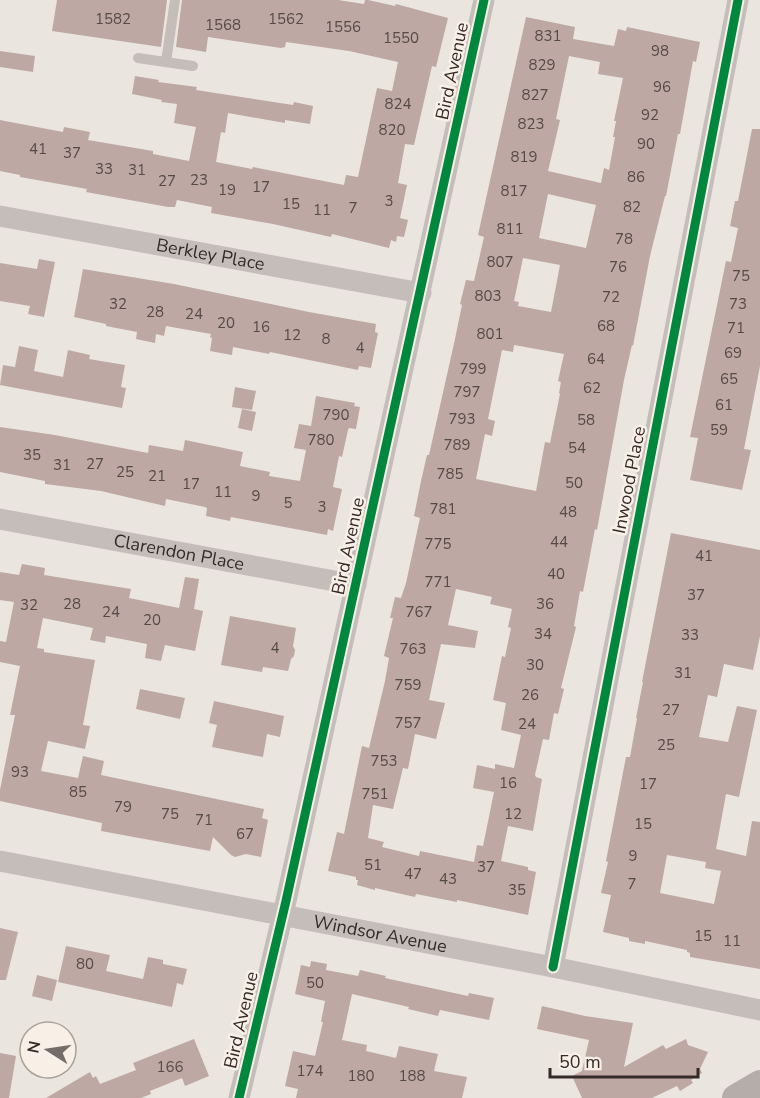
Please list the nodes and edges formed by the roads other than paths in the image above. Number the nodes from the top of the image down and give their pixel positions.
1 (176, 0) edge
2 (484, 0) edge
3 (738, 0) edge
4 (138, 58) dead end
5 (166, 62) junction
6 (193, 66) dead end
7 (0, 216) edge
8 (421, 292) junction
9 (0, 519) edge
10 (356, 585) junction
11 (0, 861) edge
12 (283, 915) junction
13 (553, 967) junction
14 (760, 1010) edge
15 (760, 1084) edge
16 (239, 1098) edge
17 (736, 1098) edge

1 - 5 lane
2 - 8 street, Bird Avenue
3 - 13 street, Inwood Place
4 - 5 lane
5 - 6 lane
7 - 8 street, Berkley Place
8 - 10 street, Bird Avenue
9 - 10 street, Clarendon Place
10 - 12 street, Bird Avenue
11 - 12 street, Windsor Avenue
12 - 13 street, Windsor Avenue
12 - 16 street, Bird Avenue
13 - 14 street, Windsor Avenue
15 - 17 street

